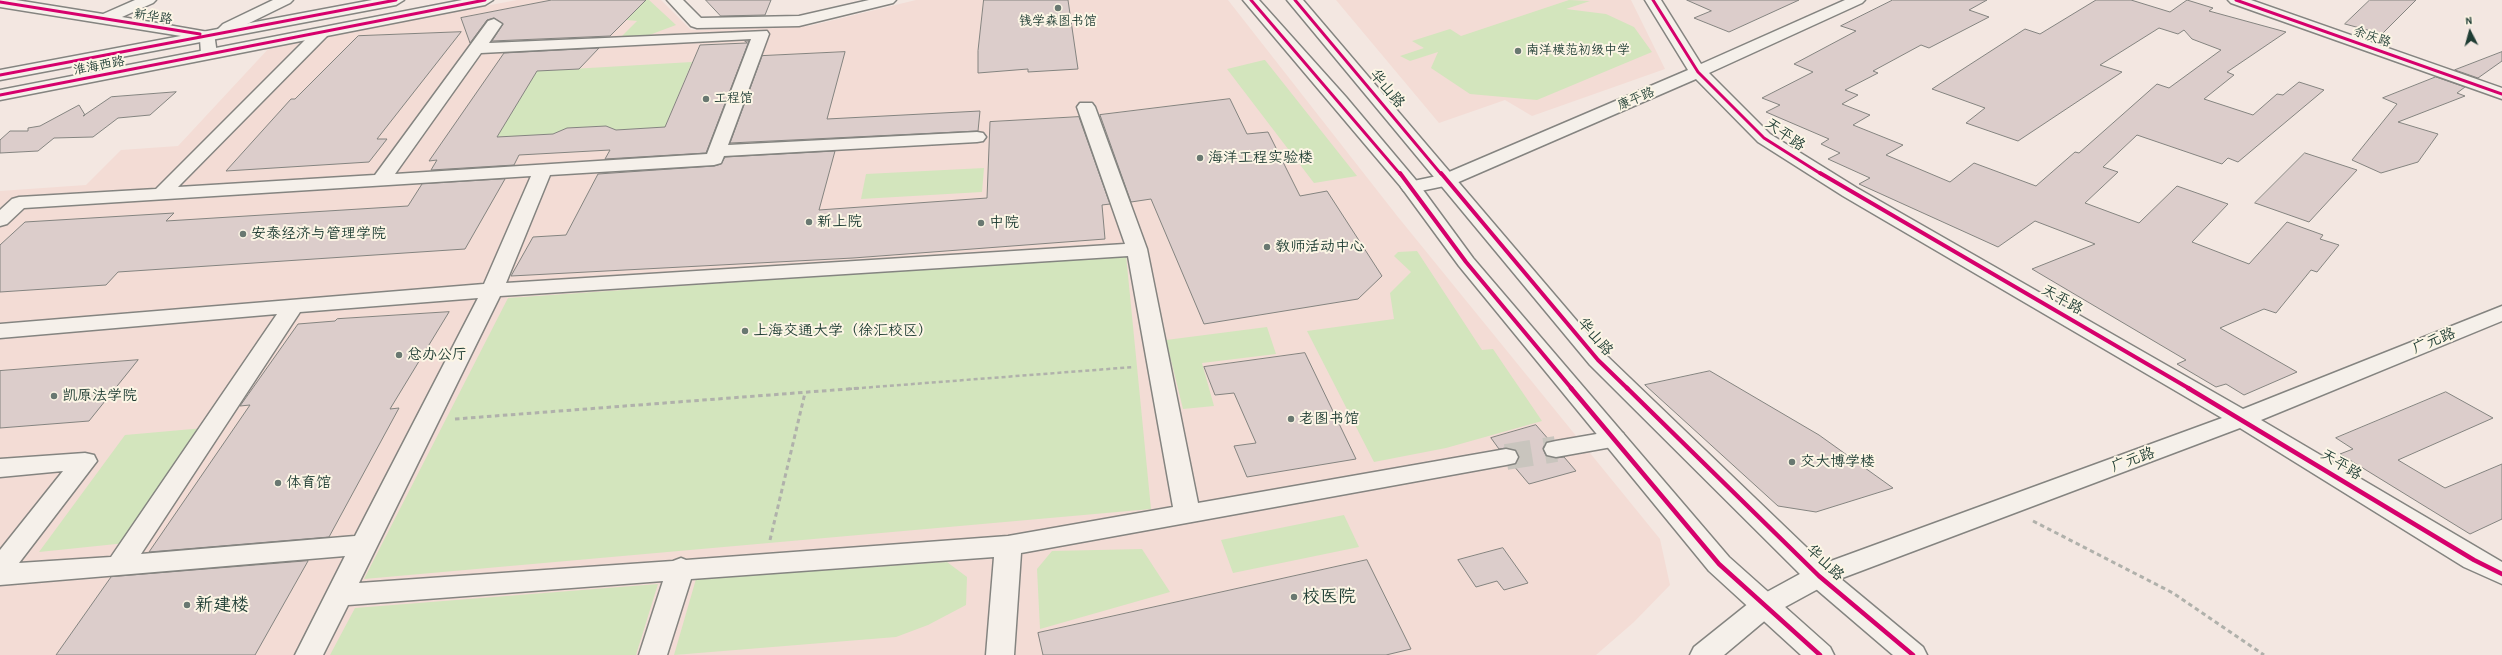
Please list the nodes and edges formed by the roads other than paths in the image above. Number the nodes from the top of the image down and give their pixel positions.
1 (148, 0) edge
2 (285, 0) edge
3 (396, 0) edge
4 (485, 0) edge
5 (675, 0) edge
6 (888, 0) edge
7 (1251, 0) edge
8 (1295, 0) edge
9 (1653, 0) edge
10 (1857, 0) edge
11 (2236, 0) edge
12 (0, 2) edge
13 (104, 19) junction
14 (697, 23) junction
15 (494, 24) dead end
16 (322, 32) junction
17 (215, 34) junction
18 (645, 39) junction
19 (477, 48) junction
20 (209, 54) junction
21 (1698, 72) junction
22 (0, 75) edge
23 (2502, 94) edge
24 (0, 96) edge
25 (1086, 107) dead end
26 (977, 137) dead end
27 (717, 151) junction
28 (543, 170) junction
29 (381, 180) junction
30 (1447, 180) junction
31 (1411, 187) junction
32 (161, 194) junction
33 (0, 220) edge
34 (1137, 249) junction
35 (492, 290) junction
36 (293, 307) junction
37 (2502, 313) edge
38 (0, 331) edge
39 (2242, 419) junction
40 (1614, 439) junction
41 (1556, 449) tunnel mouth
42 (1506, 458) tunnel mouth
43 (0, 468) edge
44 (1187, 514) junction
45 (364, 545) junction
46 (1008, 546) junction
47 (119, 566) junction
48 (680, 568) junction
49 (0, 569) edge
50 (2502, 574) edge
51 (0, 575) edge
52 (1819, 576) junction
53 (340, 595) junction
54 (1764, 606) junction
55 (308, 655) edge
56 (653, 655) edge
57 (1000, 655) edge
58 (1704, 655) edge
59 (1820, 655) edge
60 (1913, 655) edge

1 - 13 street
2 - 17 street
3 - 17 street, 淮海西路
4 - 16 street, 淮海西路
5 - 14 street
6 - 14 street
7 - 31 street
8 - 30 street, 华山路
9 - 21 street, 天平路
10 - 21 street, 康平路
11 - 23 street, 余庆路
12 - 13 street, 新华路
13 - 17 street, 新华路
14 - 18 street
15 - 19 street
16 - 20 street, 淮海西路
16 - 32 street
17 - 20 street
17 - 22 street, 淮海西路
18 - 19 street
18 - 27 street
19 - 29 street
20 - 24 street, 淮海西路
21 - 30 street, 康平路
21 - 39 street, 天平路
25 - 34 street
26 - 27 street
27 - 28 street
28 - 29 street
28 - 35 street
29 - 32 street
30 - 31 street, 康平路
30 - 52 street, 华山路
31 - 40 street
32 - 33 street
34 - 35 street
34 - 44 street
35 - 36 street
35 - 45 street
36 - 38 street
36 - 47 street
37 - 39 street, 广元路
39 - 50 street, 天平路
39 - 52 street, 广元路
40 - 41 street
40 - 54 street
42 - 44 street
43 - 49 street
44 - 46 street
45 - 47 street
45 - 53 street
46 - 48 street
46 - 57 street
47 - 51 street
48 - 53 street
48 - 56 street
52 - 54 street, 广元路
52 - 60 street, 华山路
53 - 55 street
54 - 58 street, 广元路
54 - 59 street

